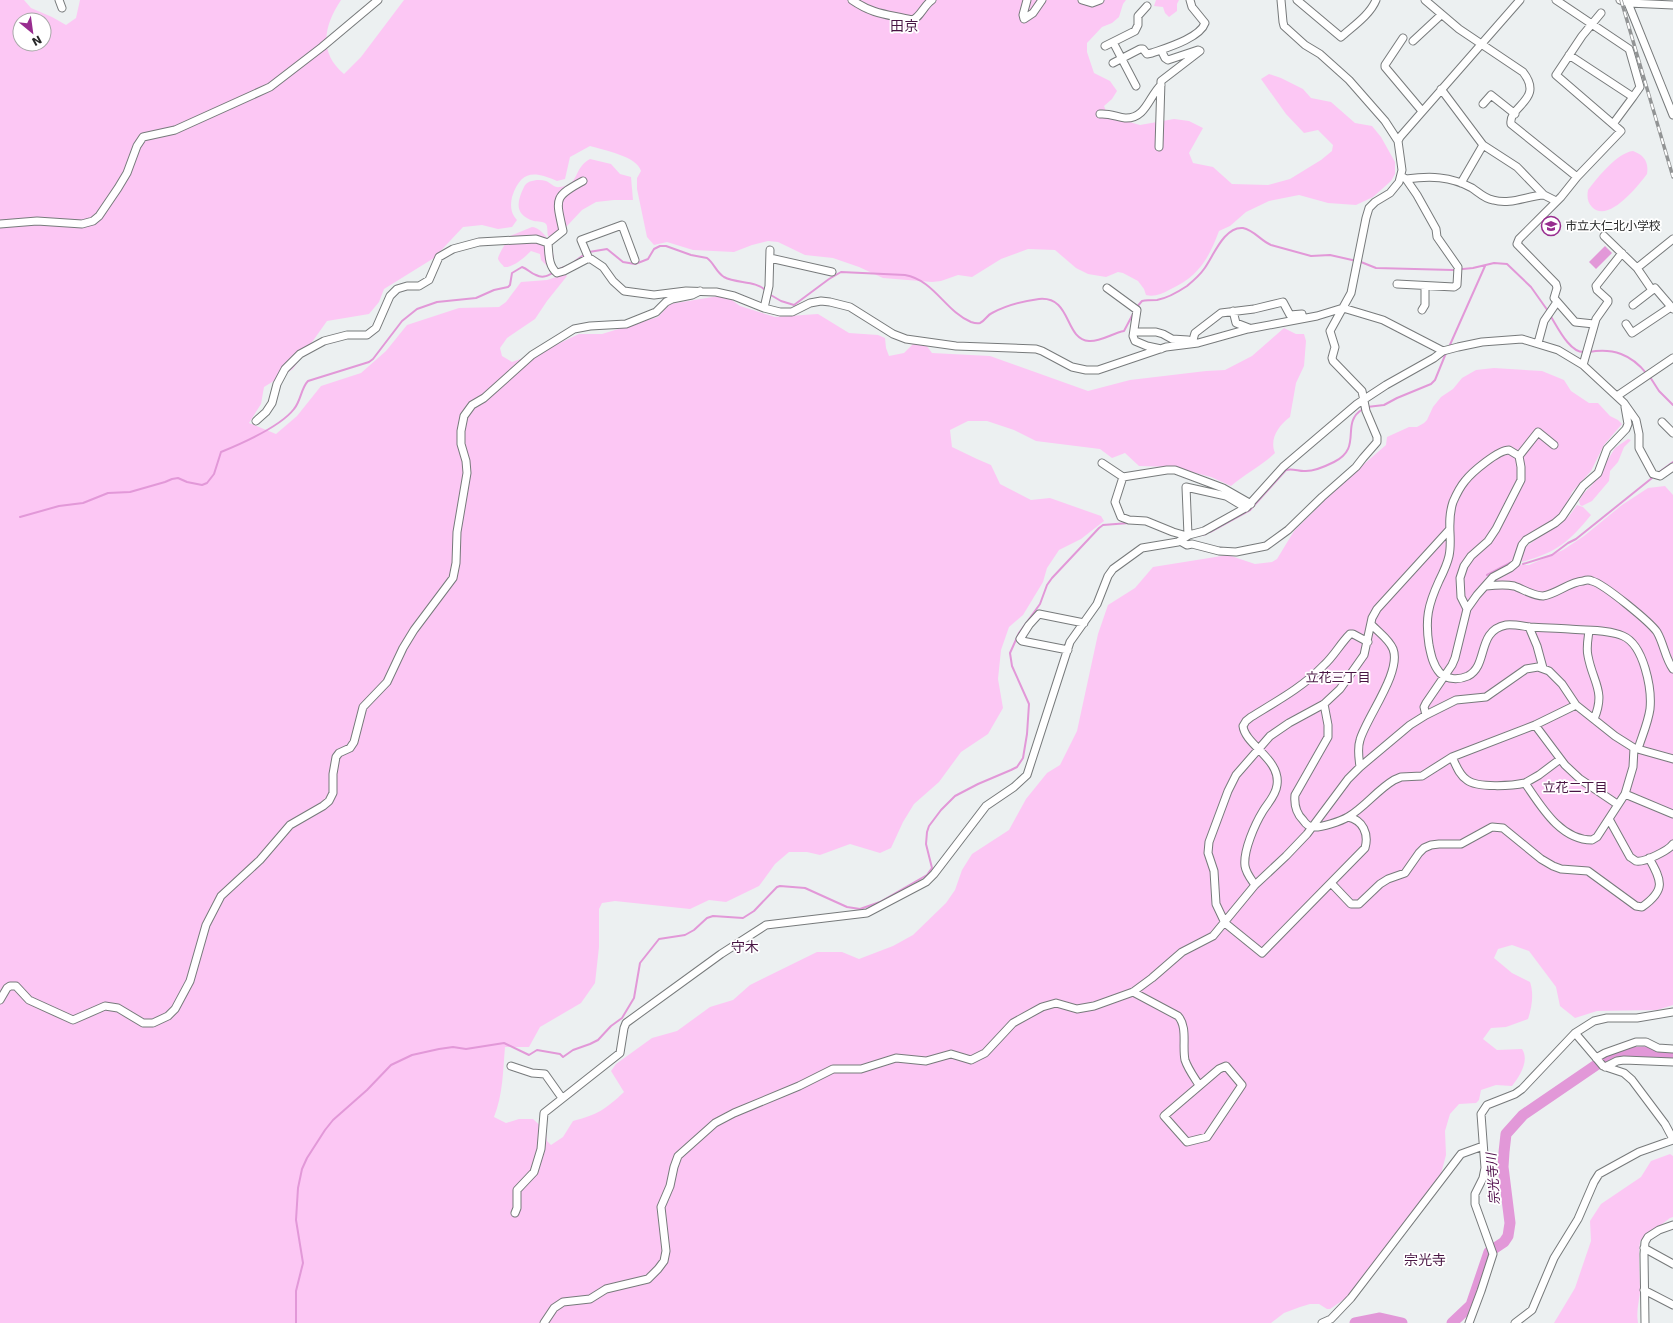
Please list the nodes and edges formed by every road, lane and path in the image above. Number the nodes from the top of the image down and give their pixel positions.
1 (59, 0) edge
2 (378, 0) edge
3 (852, 0) edge
4 (932, 0) edge
5 (1027, 0) edge
6 (1042, 0) edge
7 (1082, 0) edge
8 (1100, 0) edge
9 (1190, 0) edge
10 (1281, 0) edge
11 (1297, 0) edge
12 (1376, 0) edge
13 (1425, 0) edge
14 (1520, 0) edge
15 (1556, 0) edge
16 (1620, 0) edge
17 (1628, 3) junction
18 (1672, 4) edge
19 (1147, 6) dead end
20 (62, 8) dead end
21 (1601, 13) dead end
22 (1441, 15) junction
23 (1592, 25) junction
24 (1403, 38) dead end
25 (1413, 40) dead end
26 (1113, 42) junction
27 (1480, 45) junction
28 (1105, 46) dead end
29 (1161, 50) junction
30 (1569, 55) junction
31 (1121, 58) junction
32 (1113, 63) dead end
33 (1161, 85) junction
34 (1136, 86) dead end
35 (1441, 90) junction
36 (1633, 97) junction
37 (1671, 103) edge
38 (1482, 104) dead end
39 (1422, 111) junction
40 (1100, 114) dead end
41 (1515, 114) junction
42 (1673, 115) edge
43 (1613, 124) junction
44 (1398, 141) junction
45 (1483, 145) junction
46 (1159, 147) dead end
47 (1403, 177) junction
48 (1577, 177) junction
49 (583, 181) dead end
50 (1461, 183) junction
51 (1544, 195) junction
52 (1556, 201) junction
53 (0, 224) edge
54 (1604, 236) dead end
55 (1673, 239) edge
56 (548, 242) junction
57 (770, 250) dead end
58 (1622, 253) junction
59 (588, 255) junction
60 (770, 258) junction
61 (634, 260) dead end
62 (1637, 268) junction
63 (832, 272) dead end
64 (1397, 284) dead end
65 (1425, 286) junction
66 (1108, 288) dead end
67 (1652, 290) junction
68 (700, 291) junction
69 (1558, 302) junction
70 (1633, 305) dead end
71 (764, 308) junction
72 (1343, 308) junction
73 (1672, 308) edge
74 (1422, 310) dead end
75 (1232, 311) junction
76 (1320, 315) junction
77 (1594, 324) junction
78 (1626, 324) dead end
79 (1250, 328) junction
80 (1134, 332) junction
81 (1192, 342) junction
82 (1538, 343) junction
83 (1161, 349) junction
84 (1443, 351) junction
85 (1670, 360) edge
86 (1583, 365) junction
87 (1673, 368) edge
88 (1617, 396) junction
89 (1624, 403) junction
90 (1365, 405) junction
91 (256, 421) dead end
92 (1662, 422) dead end
93 (1673, 433) edge
94 (1554, 445) dead end
95 (1519, 456) junction
96 (1102, 463) dead end
97 (1673, 466) edge
98 (1123, 477) junction
99 (1248, 506) junction
100 (1449, 530) junction
101 (1188, 535) junction
102 (1180, 540) junction
103 (1486, 586) junction
104 (1467, 609) junction
105 (1084, 623) junction
106 (1371, 624) junction
107 (1529, 627) junction
108 (1589, 631) junction
109 (1368, 642) junction
110 (1068, 650) junction
111 (1543, 668) junction
112 (1673, 668) edge
113 (1444, 676) junction
114 (1324, 704) junction
115 (1576, 705) junction
116 (1426, 715) junction
117 (1594, 719) junction
118 (1535, 725) junction
119 (1259, 749) junction
120 (1636, 749) junction
121 (1452, 757) junction
122 (1673, 759) edge
123 (1559, 760) junction
124 (1360, 767) junction
125 (1525, 783) junction
126 (1625, 794) junction
127 (1617, 804) junction
128 (1673, 814) edge
129 (1348, 817) junction
130 (1608, 819) junction
131 (1313, 827) junction
132 (1673, 844) edge
133 (1649, 858) junction
134 (1331, 883) junction
135 (1255, 885) junction
136 (1225, 923) junction
137 (1133, 992) junction
138 (0, 1000) edge
139 (1673, 1012) edge
140 (1575, 1033) junction
141 (1673, 1049) edge
142 (1597, 1058) junction
143 (1673, 1062) edge
144 (511, 1066) dead end
145 (1604, 1066) junction
146 (1199, 1085) junction
147 (562, 1098) junction
148 (1673, 1139) edge
149 (1483, 1146) junction
150 (514, 1213) dead end
151 (1673, 1225) edge
152 (1644, 1248) junction
153 (1673, 1264) edge
154 (1644, 1290) junction
155 (1673, 1305) edge
156 (544, 1323) edge
157 (1322, 1323) edge
158 (1469, 1323) edge
159 (1515, 1323) edge
160 (1644, 1323) edge

1 - 20 street
2 - 53 street
3 - 4 street
5 - 6 street
7 - 8 street
9 - 29 street
10 - 44 street
11 - 12 street
13 - 22 street
14 - 27 street
15 - 23 street
16 - 17 street
17 - 18 street
17 - 37 street
19 - 26 street
21 - 23 street
22 - 25 street
22 - 27 street
23 - 30 street
23 - 36 street
24 - 39 street
26 - 28 street
26 - 31 street
27 - 35 street
27 - 41 street
29 - 31 street
29 - 33 street
30 - 36 street
30 - 43 street
31 - 32 street
31 - 34 street
33 - 40 street
33 - 46 street
35 - 39 street
35 - 45 street
36 - 43 street
37 - 42 street
38 - 41 street
39 - 44 street
41 - 48 street
43 - 48 street
44 - 47 street
45 - 50 street
45 - 51 street
47 - 50 street
47 - 65 street
47 - 72 street
48 - 52 street
49 - 56 street
50 - 51 street
51 - 52 street
52 - 69 street
54 - 58 street
55 - 62 street
56 - 59 street
56 - 91 street
57 - 60 street
58 - 62 street
58 - 77 street
59 - 61 street
59 - 68 street
60 - 63 street
60 - 71 street
62 - 67 street
64 - 65 street
65 - 74 street
66 - 80 street
67 - 70 street
67 - 73 street
68 - 71 street
68 - 138 street
69 - 77 street
69 - 82 street
71 - 83 street
72 - 76 street
72 - 84 street
72 - 90 street
73 - 78 street
75 - 76 street
75 - 79 street
75 - 81 street
76 - 79 street
77 - 86 street
79 - 81 street
80 - 81 street
80 - 83 street
81 - 83 street
82 - 84 street
82 - 86 street
84 - 90 street
85 - 87 street
85 - 88 street
86 - 88 street
88 - 89 street
89 - 97 street
89 - 103 street
90 - 99 street
90 - 102 street
92 - 93 street
94 - 95 street
95 - 100 street
95 - 104 street
96 - 98 street
98 - 99 street
98 - 101 street
99 - 101 street
99 - 101 street
100 - 106 street
100 - 113 street
101 - 102 street
102 - 105 street
103 - 104 street
103 - 112 street
104 - 113 street
105 - 110 street
105 - 110 street
106 - 109 street
106 - 124 street
107 - 108 street
107 - 111 street
107 - 113 street
108 - 117 street
108 - 120 street
109 - 114 street
109 - 119 street
110 - 147 street
111 - 115 street
111 - 116 street
113 - 116 street
114 - 119 street
114 - 131 street
115 - 117 street
115 - 118 street
116 - 124 street
117 - 120 street
118 - 121 street
118 - 123 street
119 - 135 street
119 - 136 street
120 - 122 street
120 - 126 street
121 - 125 street
121 - 129 street
123 - 125 street
123 - 127 street
124 - 131 street
125 - 130 street
126 - 127 street
126 - 128 street
127 - 130 street
129 - 131 street
129 - 134 street
130 - 133 street
131 - 135 street
132 - 133 street
133 - 134 street
134 - 136 street
135 - 136 street
136 - 137 street
137 - 146 street
137 - 156 street
139 - 140 street
140 - 142 street
140 - 149 street
141 - 142 street
142 - 145 street
143 - 145 street
144 - 147 street
145 - 148 street
146 - 146 street
147 - 150 street
148 - 159 street
149 - 157 street
149 - 158 street
151 - 152 street
152 - 153 street
152 - 154 street
154 - 155 street
154 - 160 street

